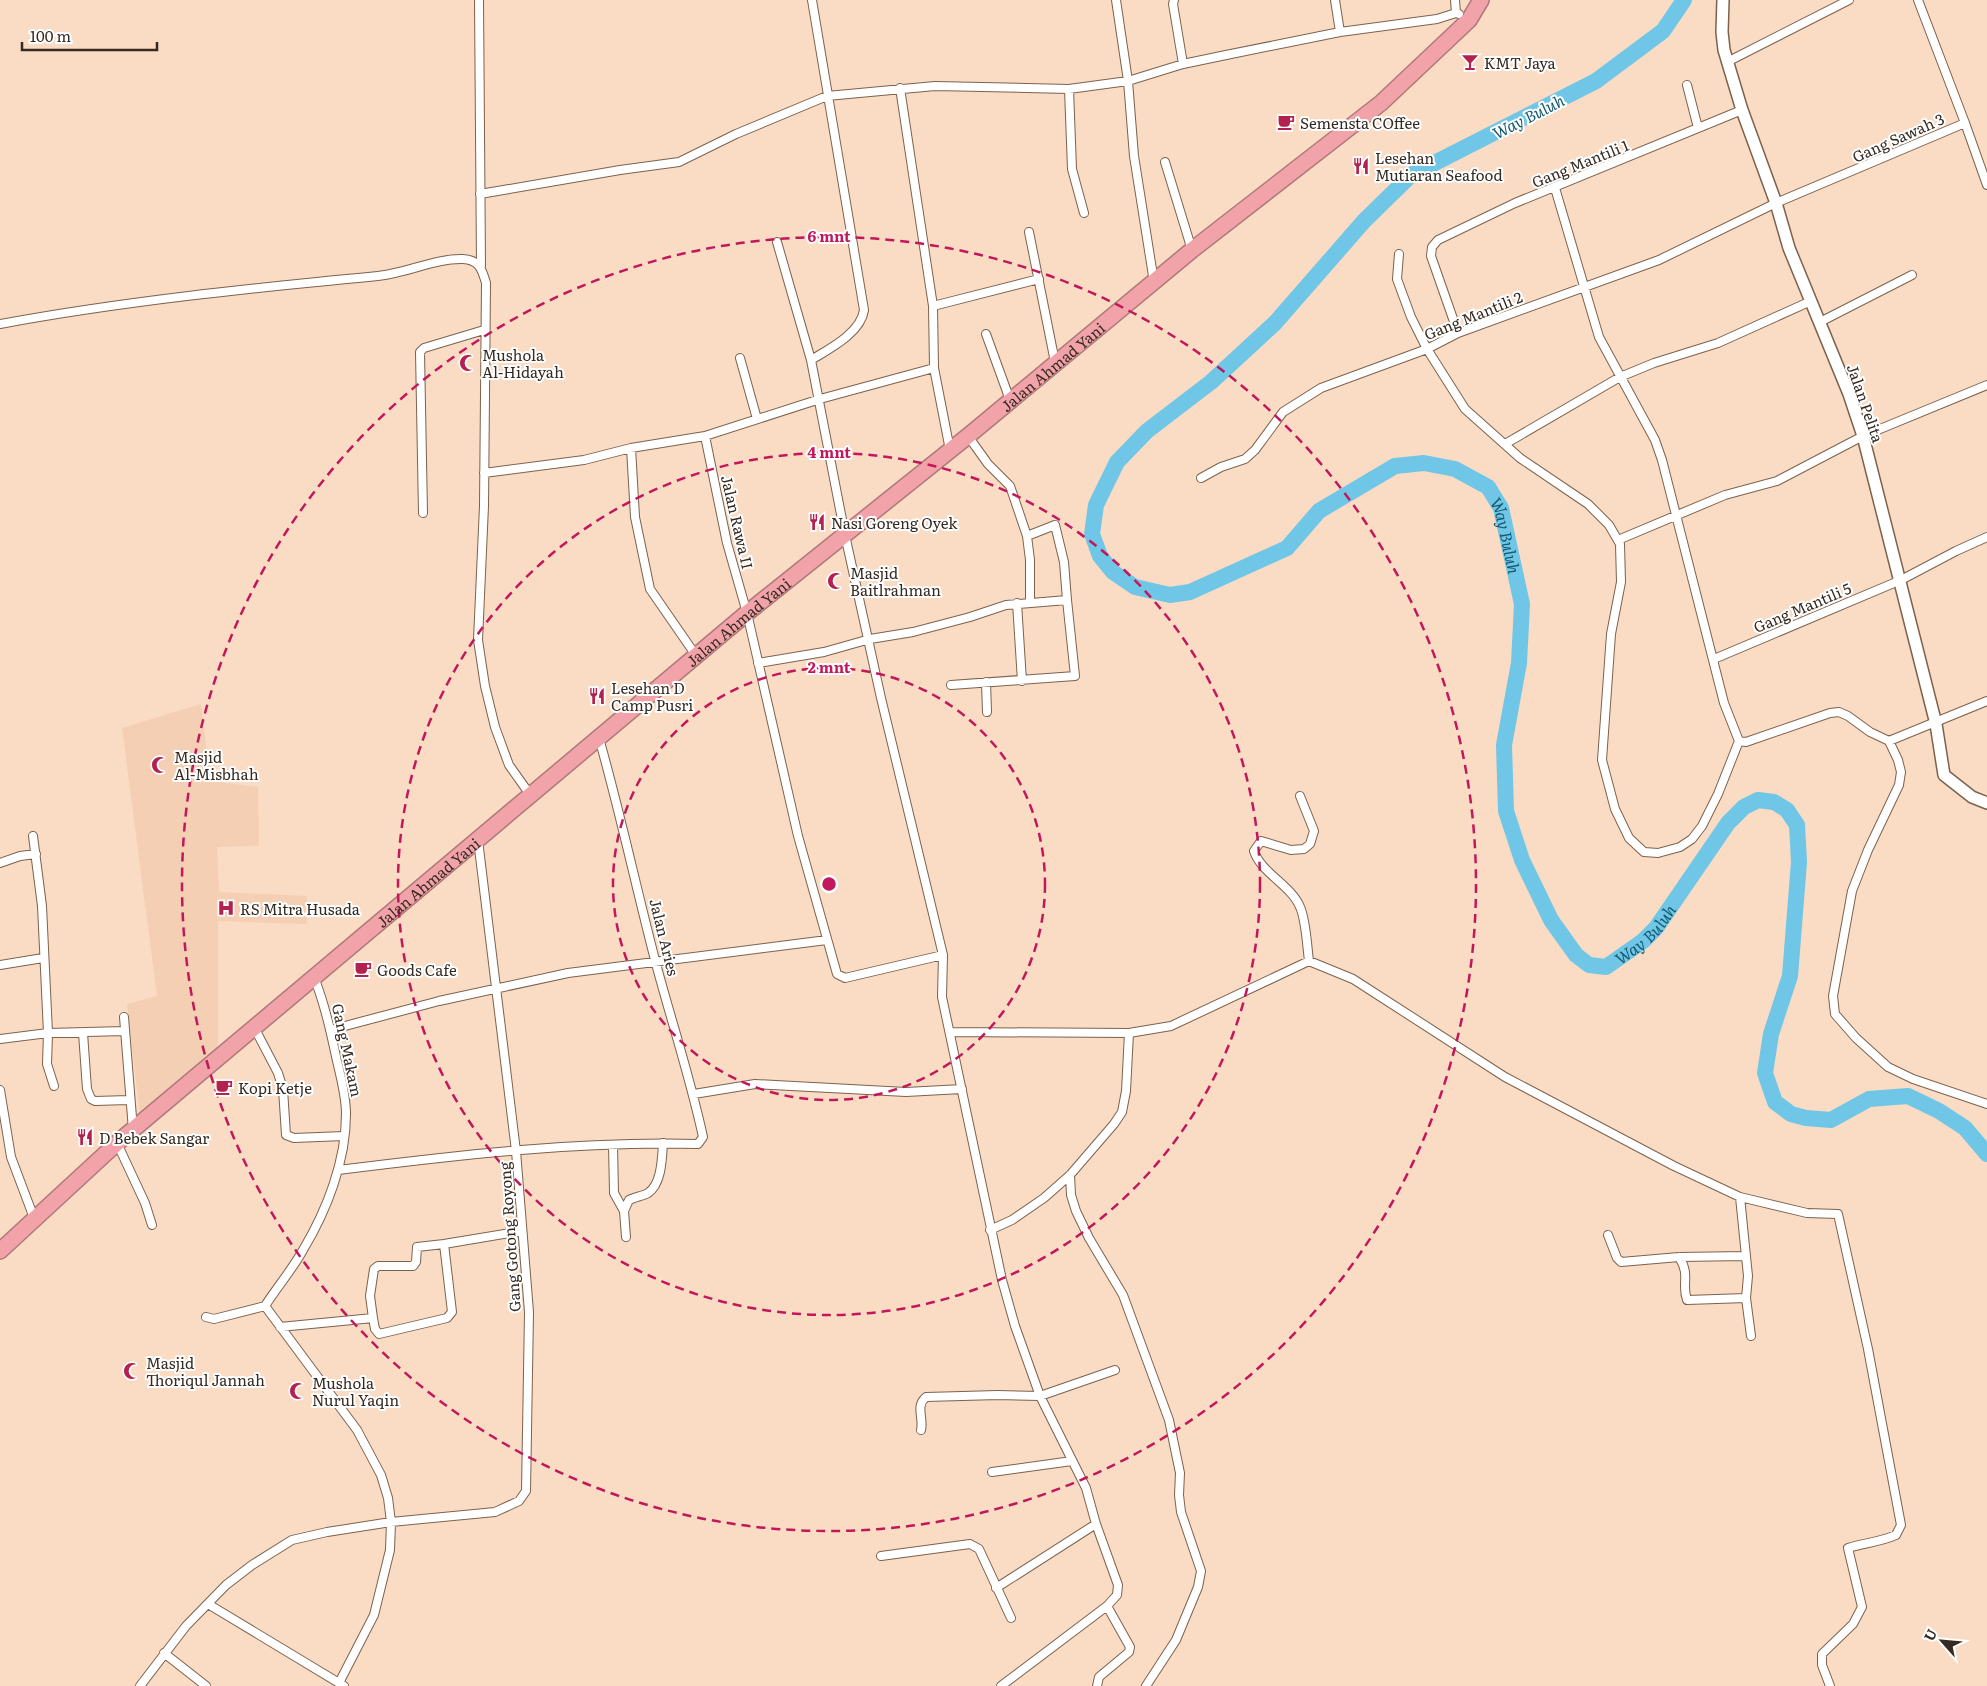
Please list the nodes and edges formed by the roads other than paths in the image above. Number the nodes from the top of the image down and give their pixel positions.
1 (479, 0) edge
2 (812, 0) edge
3 (1116, 0) edge
4 (1174, 0) edge
5 (1335, 0) edge
6 (1455, 0) edge
7 (1482, 0) edge
8 (1723, 0) edge
9 (1849, 0) edge
10 (1918, 0) edge
11 (1463, 16) junction
12 (1340, 32) junction
13 (1727, 62) junction
14 (1183, 64) junction
15 (1128, 80) junction
16 (1688, 85) dead end
17 (900, 88) junction
18 (1069, 89) junction
19 (827, 96) junction
20 (1742, 110) junction
21 (1964, 123) junction
22 (1698, 128) junction
23 (1165, 162) dead end
24 (1987, 184) edge
25 (1555, 188) junction
26 (480, 194) junction
27 (1776, 203) junction
28 (1084, 213) dead end
29 (1030, 232) dead end
30 (777, 242) dead end
31 (1192, 250) junction
32 (1399, 254) dead end
33 (481, 266) junction
34 (1912, 275) dead end
35 (1039, 280) junction
36 (1154, 282) junction
37 (1584, 286) junction
38 (1811, 301) junction
39 (933, 306) junction
40 (1820, 322) junction
41 (0, 324) edge
42 (484, 330) junction
43 (1458, 333) junction
44 (986, 334) dead end
45 (1427, 349) junction
46 (740, 358) dead end
47 (811, 360) junction
48 (1055, 362) junction
49 (934, 368) junction
50 (1620, 377) junction
51 (1987, 385) edge
52 (820, 398) junction
53 (1010, 400) junction
54 (757, 419) junction
55 (705, 436) junction
56 (968, 436) junction
57 (1863, 436) junction
58 (1505, 444) junction
59 (631, 448) junction
60 (950, 450) junction
61 (484, 473) junction
62 (1201, 478) dead end
63 (422, 513) dead end
64 (1674, 516) junction
65 (845, 535) junction
66 (1027, 536) junction
67 (1987, 537) edge
68 (1618, 540) junction
69 (1901, 580) junction
70 (1067, 600) junction
71 (1030, 602) junction
72 (1017, 603) junction
73 (747, 613) junction
74 (870, 638) junction
75 (697, 657) junction
76 (1714, 660) junction
77 (758, 663) junction
78 (1022, 681) junction
79 (986, 682) junction
80 (951, 685) dead end
81 (1987, 702) edge
82 (986, 712) dead end
83 (1936, 724) junction
84 (600, 738) junction
85 (1889, 741) junction
86 (1739, 742) junction
87 (531, 796) junction
88 (1300, 796) dead end
89 (1987, 803) edge
90 (34, 836) dead end
91 (478, 840) junction
92 (36, 854) junction
93 (0, 863) edge
94 (826, 940) junction
95 (943, 955) junction
96 (43, 958) junction
97 (1309, 960) junction
98 (656, 961) junction
99 (0, 965) edge
100 (314, 977) junction
101 (496, 988) junction
102 (124, 1017) dead end
103 (254, 1028) junction
104 (330, 1030) junction
105 (125, 1031) junction
106 (950, 1032) junction
107 (48, 1033) junction
108 (83, 1033) junction
109 (1130, 1033) junction
110 (0, 1039) edge
111 (54, 1086) dead end
112 (962, 1089) junction
113 (0, 1090) edge
114 (694, 1094) junction
115 (129, 1100) junction
116 (1987, 1104) edge
117 (133, 1130) junction
118 (3, 1133) edge
119 (344, 1136) junction
120 (117, 1143) junction
121 (663, 1143) junction
122 (613, 1145) junction
123 (516, 1151) junction
124 (338, 1170) junction
125 (1070, 1175) junction
126 (1740, 1197) junction
127 (624, 1211) junction
128 (34, 1218) junction
129 (152, 1225) dead end
130 (990, 1230) junction
131 (522, 1231) junction
132 (626, 1236) dead end
133 (1608, 1236) dead end
134 (444, 1244) junction
135 (0, 1251) edge
136 (1679, 1256) junction
137 (1745, 1256) junction
138 (1746, 1298) junction
139 (264, 1306) junction
140 (206, 1317) dead end
141 (372, 1318) junction
142 (280, 1327) junction
143 (1751, 1336) dead end
144 (1115, 1370) dead end
145 (1040, 1396) junction
146 (921, 1430) dead end
147 (1072, 1462) junction
148 (992, 1472) dead end
149 (392, 1522) junction
150 (1096, 1524) junction
151 (881, 1556) dead end
152 (996, 1588) junction
153 (208, 1604) junction
154 (1107, 1606) junction
155 (1012, 1618) dead end
156 (164, 1653) junction
157 (341, 1685) edge
158 (140, 1686) edge
159 (206, 1686) edge
160 (1001, 1686) edge
161 (1097, 1686) edge
162 (1146, 1686) edge
163 (1830, 1686) edge

1 - 26 street
2 - 19 street
3 - 15 street
4 - 14 street
5 - 12 street
6 - 11 street
7 - 11 highway, Jalan Ahmad Yani
8 - 13 street, Jalan Pelita
9 - 13 street
10 - 21 street, Gang Sawah 3
11 - 12 street
11 - 31 highway, Jalan Ahmad Yani
12 - 14 street
13 - 20 street, Jalan Pelita
14 - 15 street
15 - 18 street
15 - 36 street
16 - 22 street
17 - 18 street
17 - 19 street
17 - 39 street
18 - 28 street
19 - 26 street
19 - 47 street
20 - 22 street, Gang Mantili 1
20 - 27 street, Jalan Pelita
21 - 24 street
21 - 27 street, Gang Sawah 3
22 - 25 street, Gang Mantili 1
23 - 31 street
25 - 37 street
25 - 43 street, Gang Mantili 1
26 - 33 street
27 - 37 street, Gang Mantili 2
27 - 38 street, Jalan Pelita
29 - 35 street
30 - 47 street
31 - 36 highway, Jalan Ahmad Yani
32 - 45 street
33 - 41 street
33 - 42 street
34 - 40 street
35 - 39 street
35 - 48 street
36 - 48 highway, Jalan Ahmad Yani
37 - 43 street, Gang Mantili 2
37 - 50 street
38 - 40 street, Jalan Pelita
38 - 50 street
39 - 49 street
40 - 57 street, Jalan Pelita
42 - 61 street
42 - 63 street
43 - 45 street, Gang Mantili 2
44 - 53 street
45 - 58 street
45 - 62 street, Gang Mantili 2
46 - 54 street
47 - 52 street
48 - 53 highway, Jalan Ahmad Yani
49 - 52 street
49 - 60 street
50 - 58 street
50 - 64 street
51 - 57 street
52 - 54 street
52 - 65 street
53 - 56 highway, Jalan Ahmad Yani
54 - 55 street
55 - 59 street
55 - 73 street, Jalan Rawa II
56 - 60 highway, Jalan Ahmad Yani
56 - 66 street
57 - 64 street
57 - 69 street, Jalan Pelita
58 - 68 street
59 - 61 street
59 - 75 street
60 - 65 highway, Jalan Ahmad Yani
61 - 87 street
64 - 68 street
64 - 76 street
65 - 73 highway, Jalan Ahmad Yani
65 - 74 street
66 - 70 street
66 - 71 street
67 - 69 street, Gang Mantili 5
68 - 86 street
69 - 76 street, Gang Mantili 5
69 - 83 street, Jalan Pelita
70 - 71 street
70 - 78 street
71 - 72 street
72 - 74 street
72 - 78 street
73 - 75 highway, Jalan Ahmad Yani
73 - 77 street, Jalan Rawa II
74 - 77 street
74 - 95 street
75 - 84 highway, Jalan Ahmad Yani
76 - 86 street
77 - 94 street, Jalan Rawa II
78 - 79 street
79 - 80 street
79 - 82 street
81 - 83 street
83 - 85 street
83 - 89 street, Jalan Pelita
84 - 87 highway, Jalan Ahmad Yani
84 - 98 street, Jalan Aries
85 - 86 street
85 - 116 street
87 - 91 highway, Jalan Ahmad Yani
88 - 97 street
90 - 92 street
91 - 100 highway, Jalan Ahmad Yani
91 - 101 street, Gang Gotong Royong
92 - 93 street
92 - 96 street
94 - 95 street, Jalan Rawa II
94 - 98 street
95 - 106 street
96 - 99 street
96 - 107 street
97 - 109 street
97 - 126 street
98 - 101 street
98 - 114 street, Jalan Aries
100 - 103 highway, Jalan Ahmad Yani
100 - 104 street, Gang Makam
101 - 104 street
101 - 123 street, Gang Gotong Royong
102 - 105 street
103 - 117 highway, Jalan Ahmad Yani
103 - 119 street
104 - 119 street, Gang Makam
105 - 108 street
105 - 115 street
106 - 109 street
106 - 112 street
107 - 108 street
107 - 110 street
107 - 111 street
108 - 115 street
109 - 125 street
112 - 114 street
112 - 130 street
113 - 118 street
114 - 121 street, Jalan Aries
115 - 117 street
117 - 120 highway, Jalan Ahmad Yani
118 - 128 street
119 - 124 street, Gang Makam
120 - 128 highway, Jalan Ahmad Yani
120 - 129 street
121 - 122 street
121 - 127 street
122 - 123 street
122 - 127 street
123 - 124 street
123 - 131 street, Gang Gotong Royong
124 - 139 street, Gang Makam
125 - 130 street
125 - 162 street
126 - 137 street
126 - 163 street
127 - 132 street
128 - 135 highway, Jalan Ahmad Yani
130 - 145 street
131 - 134 street
131 - 149 street, Gang Gotong Royong
133 - 136 street
134 - 141 street
134 - 141 street
136 - 137 street
136 - 138 street
137 - 138 street
138 - 143 street
139 - 140 street
139 - 142 street
141 - 142 street
142 - 149 street
144 - 145 street
145 - 146 street
145 - 147 street
147 - 148 street
147 - 150 street
149 - 153 street, Gang Gotong Royong
149 - 157 street
150 - 152 street
150 - 154 street
151 - 152 street
152 - 155 street
153 - 156 street, Gang Gotong Royong
153 - 157 street
154 - 160 street
154 - 161 street
156 - 158 street, Gang Gotong Royong
156 - 159 street

